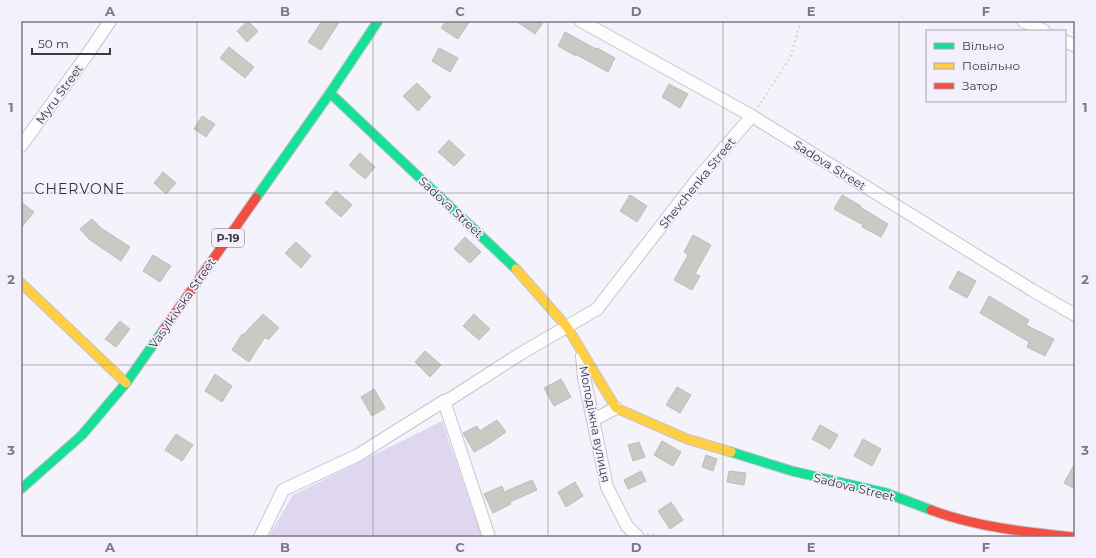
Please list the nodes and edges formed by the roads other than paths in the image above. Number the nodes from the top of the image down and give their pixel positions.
1 (110, 21) edge
2 (378, 21) edge
3 (581, 21) edge
4 (1023, 21) edge
5 (1042, 30) edge
6 (1066, 42) edge
7 (1075, 46) edge
8 (330, 93) junction
9 (752, 116) junction
10 (21, 146) edge
11 (21, 282) edge
12 (1075, 315) edge
13 (567, 327) junction
14 (581, 351) junction
15 (126, 383) junction
16 (444, 401) junction
17 (616, 408) junction
18 (593, 420) junction
19 (21, 489) edge
20 (260, 537) edge
21 (489, 537) edge
22 (638, 537) edge
23 (1073, 537) edge

1 - 10 street, Myru Street
2 - 8 street, Vasylkivska Street / Р-19
3 - 9 street, Sadova Street
4 - 5 street
6 - 7 street
8 - 13 street, Sadova Street
8 - 15 street, Vasylkivska Street / Р-19
9 - 12 street, Sadova Street
9 - 13 street, Shevchenka Street
11 - 15 street
13 - 14 street, Sadova Street
13 - 16 street
14 - 17 street, Sadova Street
14 - 18 street, Молодіжна вулиця
15 - 19 street, Vasylkivska Street / Р-19
16 - 20 street
16 - 21 street
17 - 18 street
17 - 23 street, Sadova Street
18 - 22 street, Молодіжна вулиця

